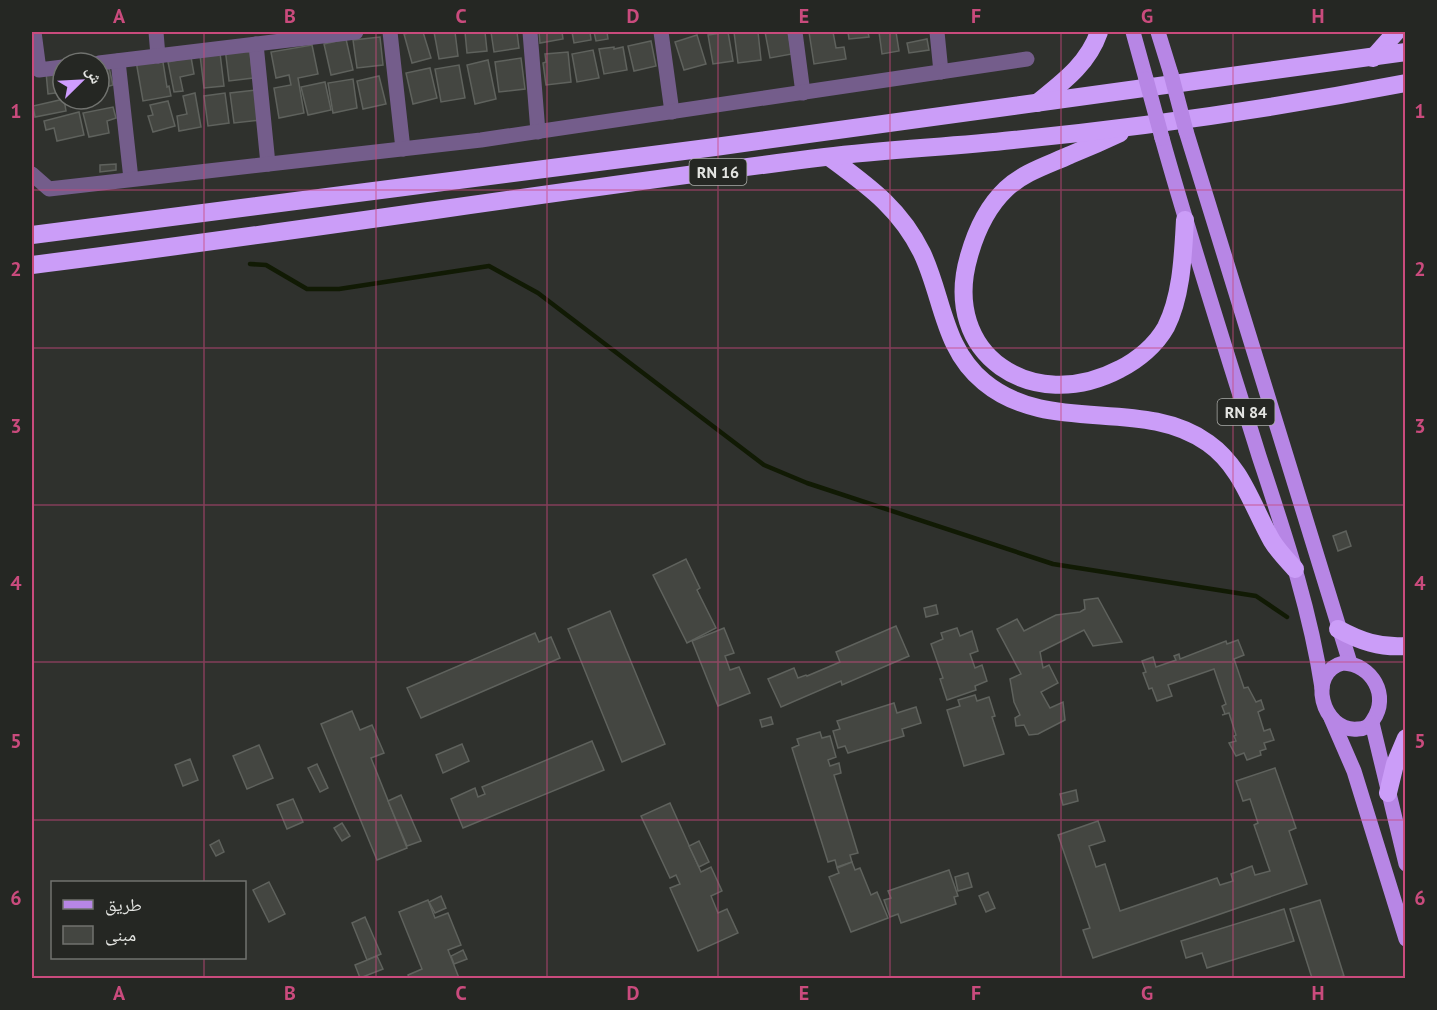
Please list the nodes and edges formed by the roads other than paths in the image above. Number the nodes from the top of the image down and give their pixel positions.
1 (34, 32) edge
2 (156, 32) edge
3 (356, 32) edge
4 (390, 32) edge
5 (530, 32) edge
6 (661, 32) edge
7 (795, 32) edge
8 (937, 32) edge
9 (1099, 32) edge
10 (1133, 32) edge
11 (1158, 32) edge
12 (1396, 32) edge
13 (299, 35) edge
14 (256, 44) junction
15 (1406, 52) edge
16 (158, 56) junction
17 (1373, 58) junction
18 (1027, 59) dead end
19 (118, 61) junction
20 (111, 62) edge
21 (51, 68) edge
22 (941, 72) junction
23 (1406, 83) edge
24 (802, 93) junction
25 (1036, 104) junction
26 (672, 112) junction
27 (1137, 125) junction
28 (538, 132) junction
29 (403, 149) junction
30 (829, 157) junction
31 (268, 164) junction
32 (32, 174) edge
33 (131, 179) junction
34 (1185, 220) junction
35 (32, 235) edge
36 (32, 265) edge
37 (1295, 569) junction
38 (1338, 628) junction
39 (1406, 646) edge
40 (1350, 663) junction
41 (1322, 688) junction
42 (1331, 718) junction
43 (1372, 723) junction
44 (1406, 738) edge
45 (1388, 793) junction
46 (1406, 864) edge
47 (1406, 939) edge

1 - 21 street
2 - 16 street
3 - 13 street
4 - 29 street
5 - 28 street
6 - 26 street
7 - 24 street
8 - 22 street
9 - 25 highway
10 - 34 main road, RN 84, bridge
11 - 38 main road, RN 84, bridge
12 - 17 highway
13 - 14 street
14 - 16 street
14 - 31 street
15 - 17 highway, RN 16
16 - 19 street
17 - 25 highway, RN 16
18 - 22 street
19 - 20 street
19 - 33 street
22 - 24 street
23 - 27 highway, RN 16
24 - 26 street
25 - 35 highway, RN 16
26 - 28 street
27 - 30 highway, RN 16
27 - 34 highway
28 - 29 street
29 - 31 street
30 - 36 highway, RN 16
30 - 37 highway
31 - 33 street
32 - 33 street
34 - 37 main road, RN 84
37 - 41 main road, RN 84
38 - 39 highway
38 - 40 main road, RN 84
40 - 41 main road
40 - 43 main road
41 - 42 main road
42 - 43 main road
42 - 47 main road
43 - 45 main road
44 - 45 highway
45 - 46 main road

